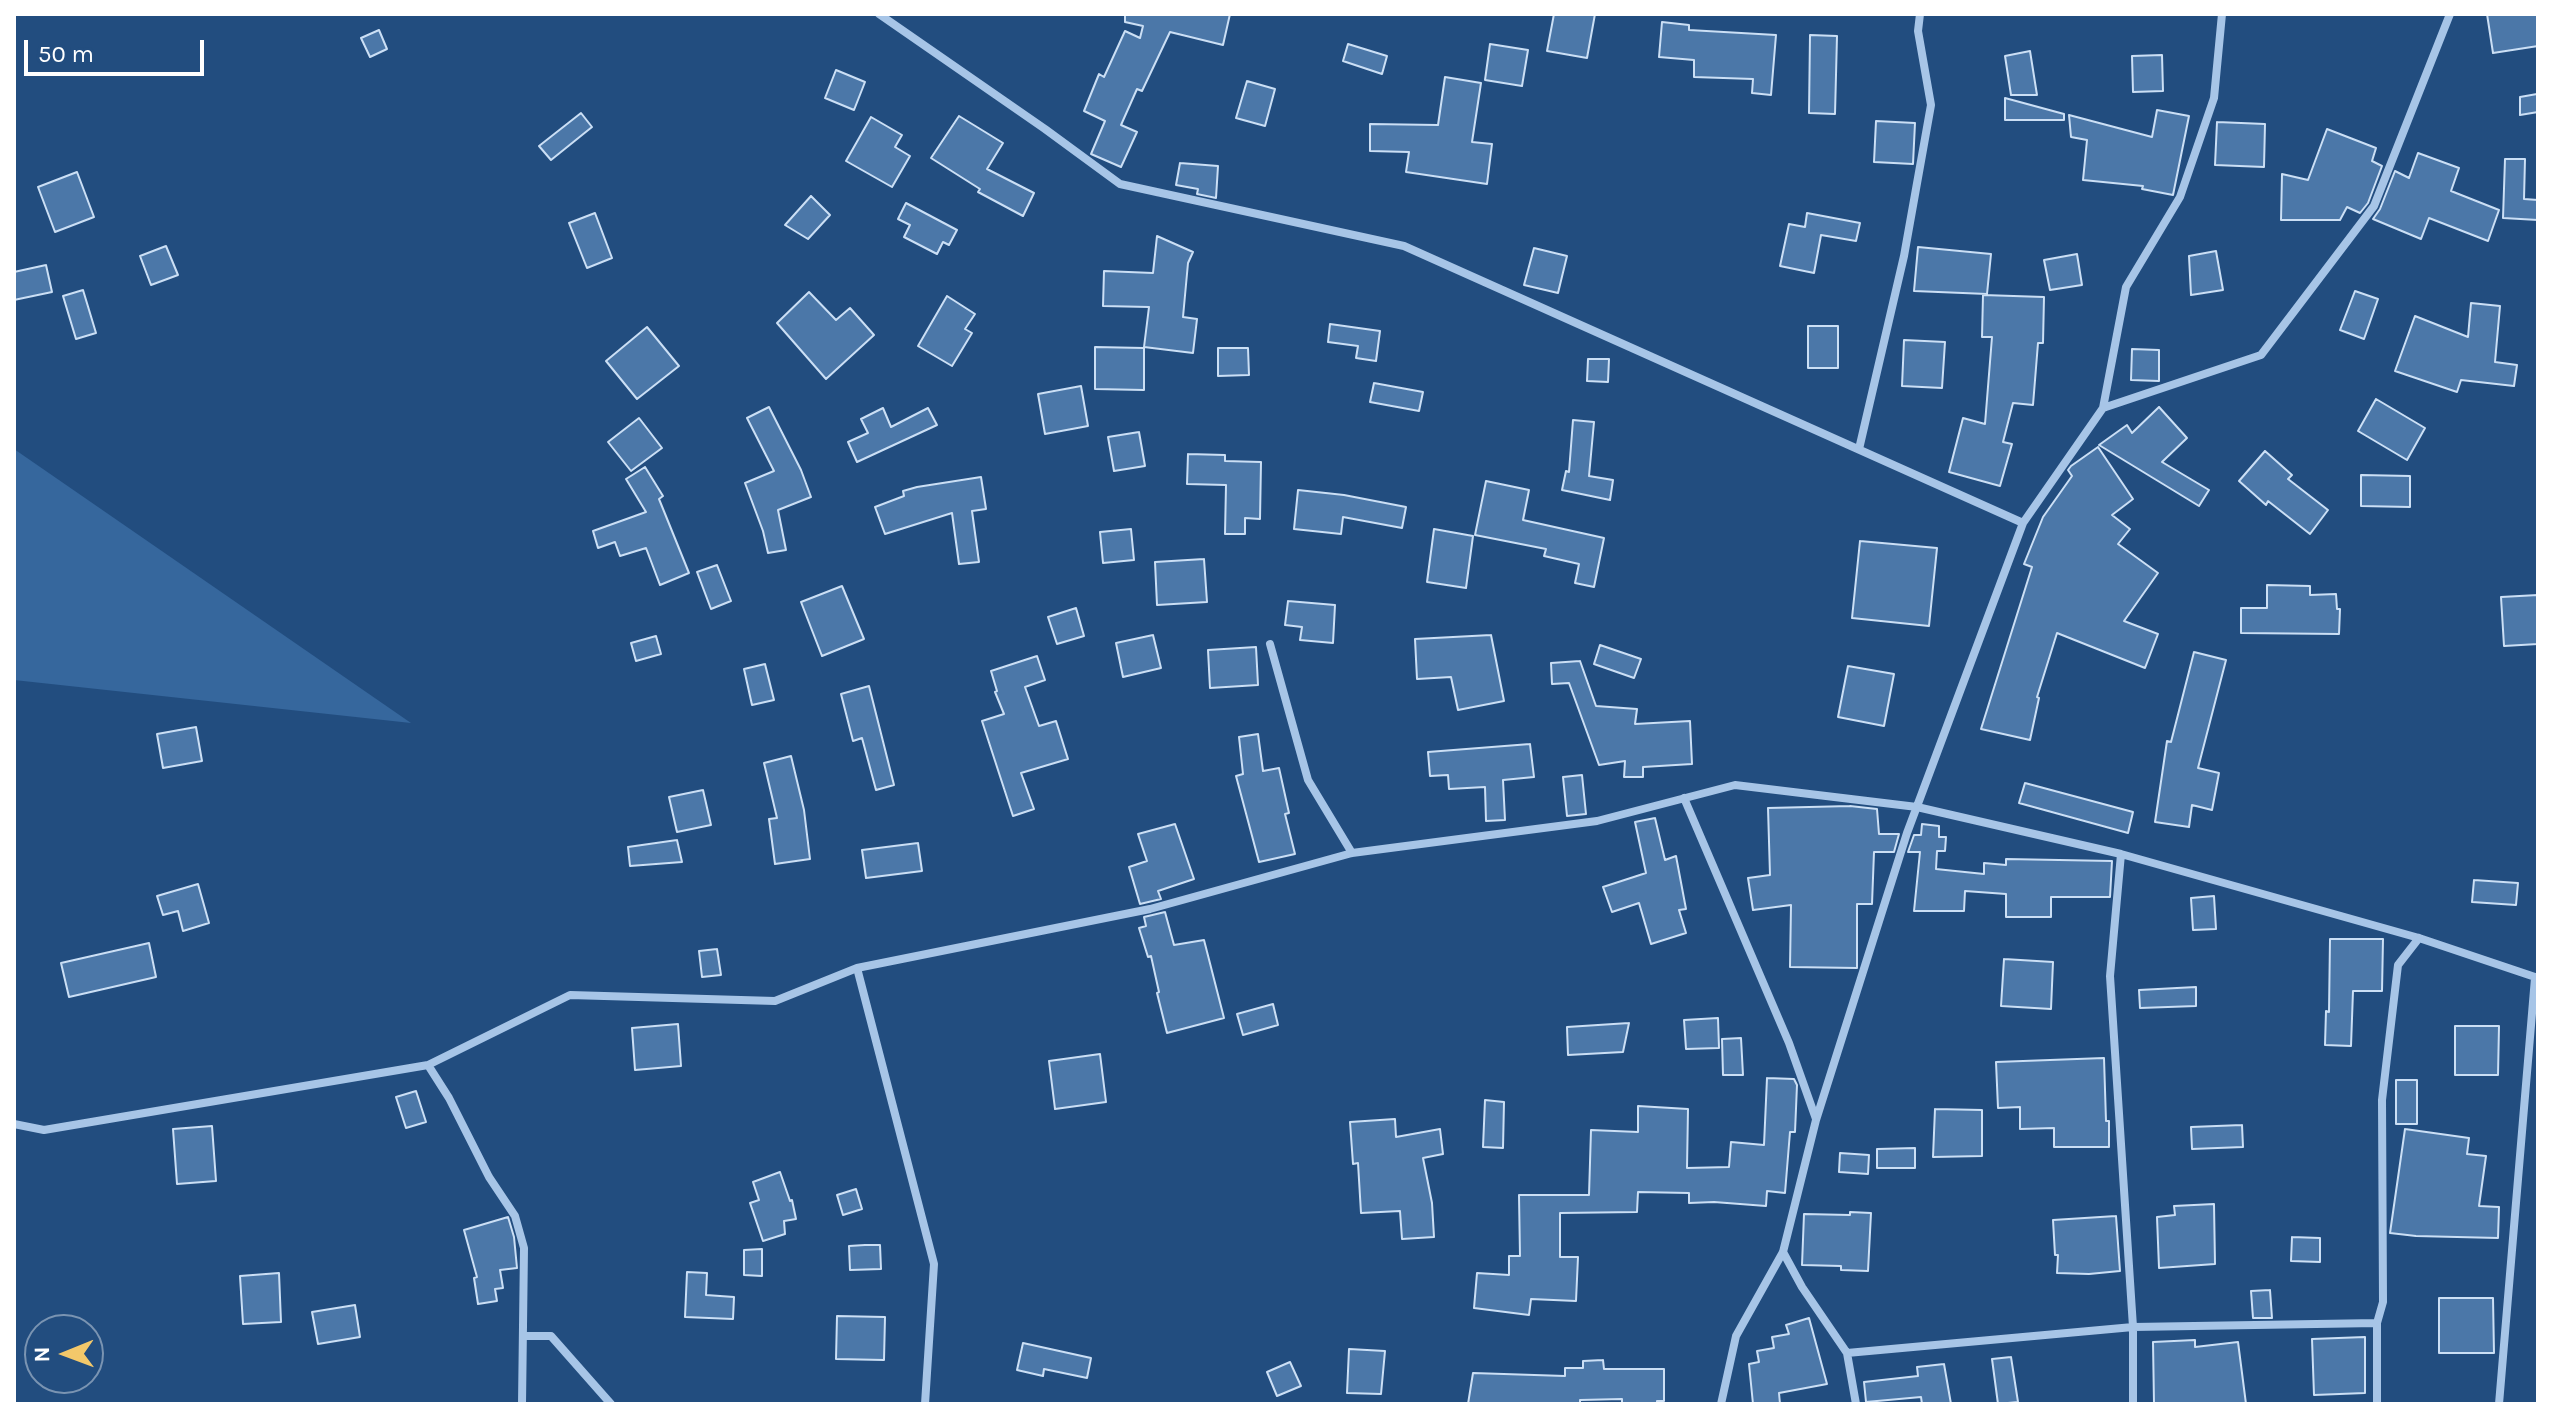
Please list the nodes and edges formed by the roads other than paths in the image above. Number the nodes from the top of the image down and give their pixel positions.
1 (879, 14) edge
2 (1920, 14) edge
3 (2222, 14) edge
4 (2450, 14) edge
5 (2103, 408) junction
6 (1859, 449) junction
7 (2023, 523) junction
8 (1270, 644) dead end
9 (1684, 798) junction
10 (1917, 807) junction
11 (1352, 853) junction
12 (2121, 854) junction
13 (2419, 938) junction
14 (857, 968) junction
15 (2537, 978) edge
16 (428, 1065) junction
17 (1816, 1120) junction
18 (14, 1124) edge
19 (1783, 1252) junction
20 (2377, 1323) junction
21 (2133, 1327) junction
22 (523, 1336) junction
23 (1847, 1353) junction
24 (522, 1404) edge
25 (611, 1404) edge
26 (925, 1404) edge
27 (1721, 1404) edge
28 (1856, 1404) edge
29 (2133, 1404) edge
30 (2377, 1404) edge
31 (2499, 1404) edge

1 - 6 street
2 - 6 street
3 - 5 street
4 - 5 street
5 - 7 street
6 - 7 street
7 - 10 street
8 - 11 street
9 - 10 street
9 - 11 street
9 - 17 street
10 - 12 street
10 - 17 street
11 - 14 street
12 - 13 street
12 - 21 street
13 - 15 street
13 - 20 street
14 - 16 street
14 - 26 street
15 - 31 street
16 - 18 street
16 - 22 street
17 - 19 street
19 - 23 street
19 - 27 street
20 - 21 street
20 - 30 street
21 - 23 street
21 - 29 street
22 - 24 street
22 - 25 street
23 - 28 street

